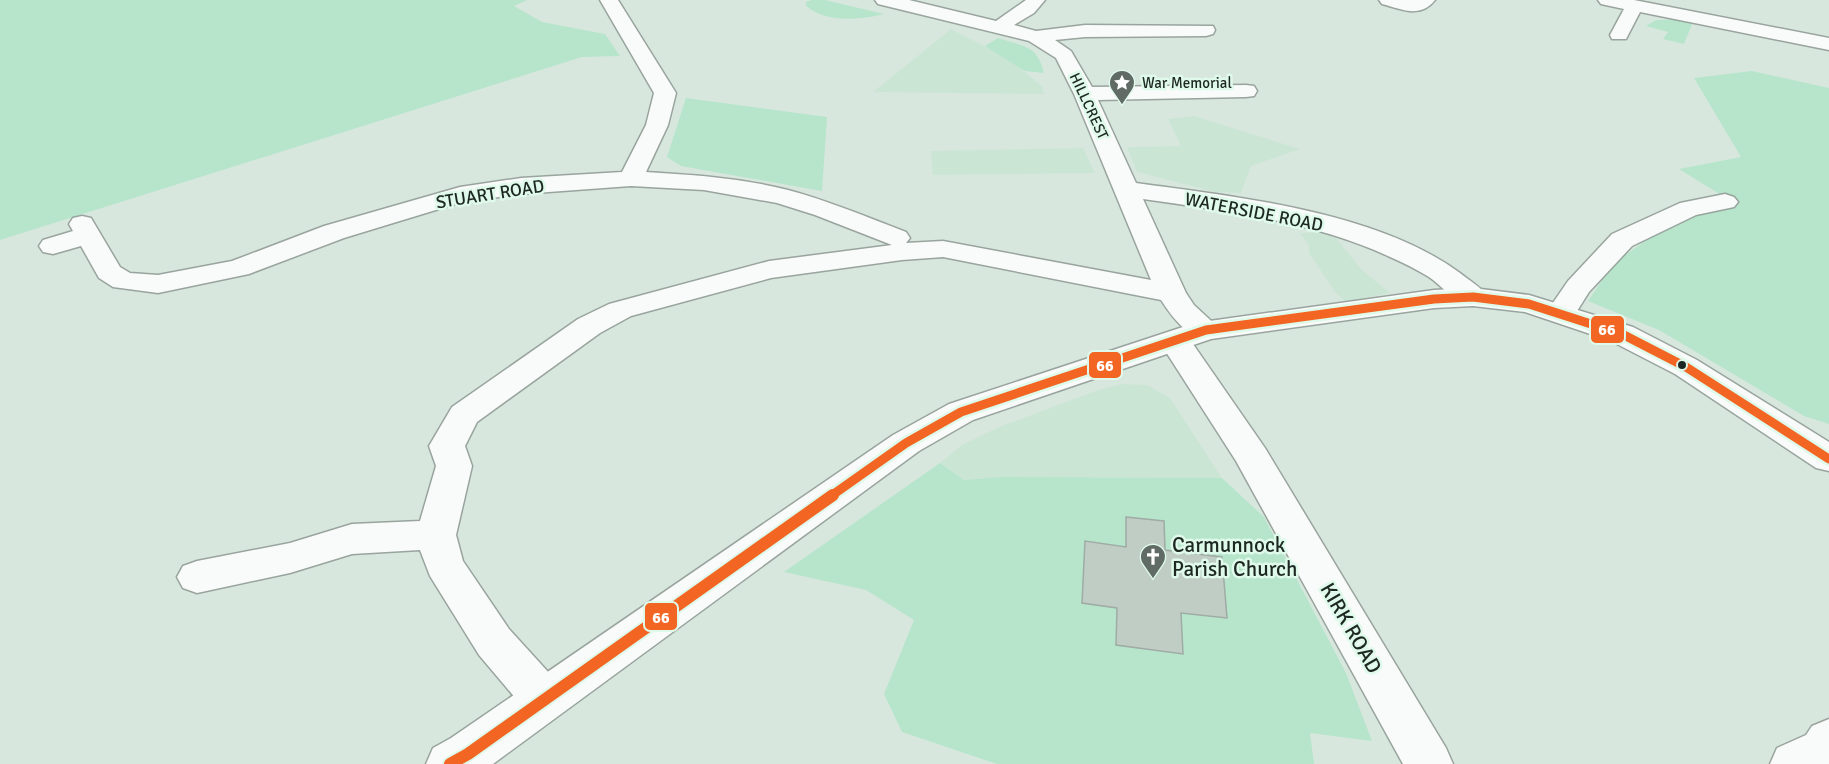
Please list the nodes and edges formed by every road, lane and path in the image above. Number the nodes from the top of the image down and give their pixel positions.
1 (609, 0) edge
2 (884, 0) edge
3 (1036, 0) edge
4 (1388, 0) edge
5 (1426, 0) edge
6 (1607, 0) edge
7 (1634, 6) junction
8 (1000, 26) junction
9 (1206, 30) dead end
10 (1620, 35) dead end
11 (1036, 37) junction
12 (1829, 44) edge
13 (1246, 91) dead end
14 (1085, 94) junction
15 (631, 179) junction
16 (1126, 189) junction
17 (1725, 202) dead end
18 (896, 238) dead end
19 (53, 246) dead end
20 (1171, 292) junction
21 (1473, 297) junction
22 (1561, 313) junction
23 (1190, 335) junction
24 (1829, 459) edge
25 (436, 535) junction
26 (197, 577) dead end
27 (544, 699) junction
28 (1829, 741) edge
29 (464, 761) edge
30 (1429, 764) edge
31 (1794, 764) edge

1 - 15 street
2 - 8 street, HILLCREST
3 - 8 street
4 - 5 street
6 - 7 street
7 - 10 street
7 - 12 street
8 - 11 street, HILLCREST
9 - 11 street, HILLCREST
11 - 14 street, HILLCREST
13 - 14 street
14 - 16 street, HILLCREST
15 - 18 street, STUART ROAD
15 - 19 street, STUART ROAD
16 - 20 street, KIRK ROAD
16 - 21 street, WATERSIDE ROAD
17 - 22 street
20 - 23 street, KIRK ROAD
20 - 25 street
21 - 22 street
21 - 23 street
22 - 24 street
23 - 27 street
23 - 30 street, KIRK ROAD
25 - 26 street
25 - 27 street
27 - 29 street
28 - 31 street

